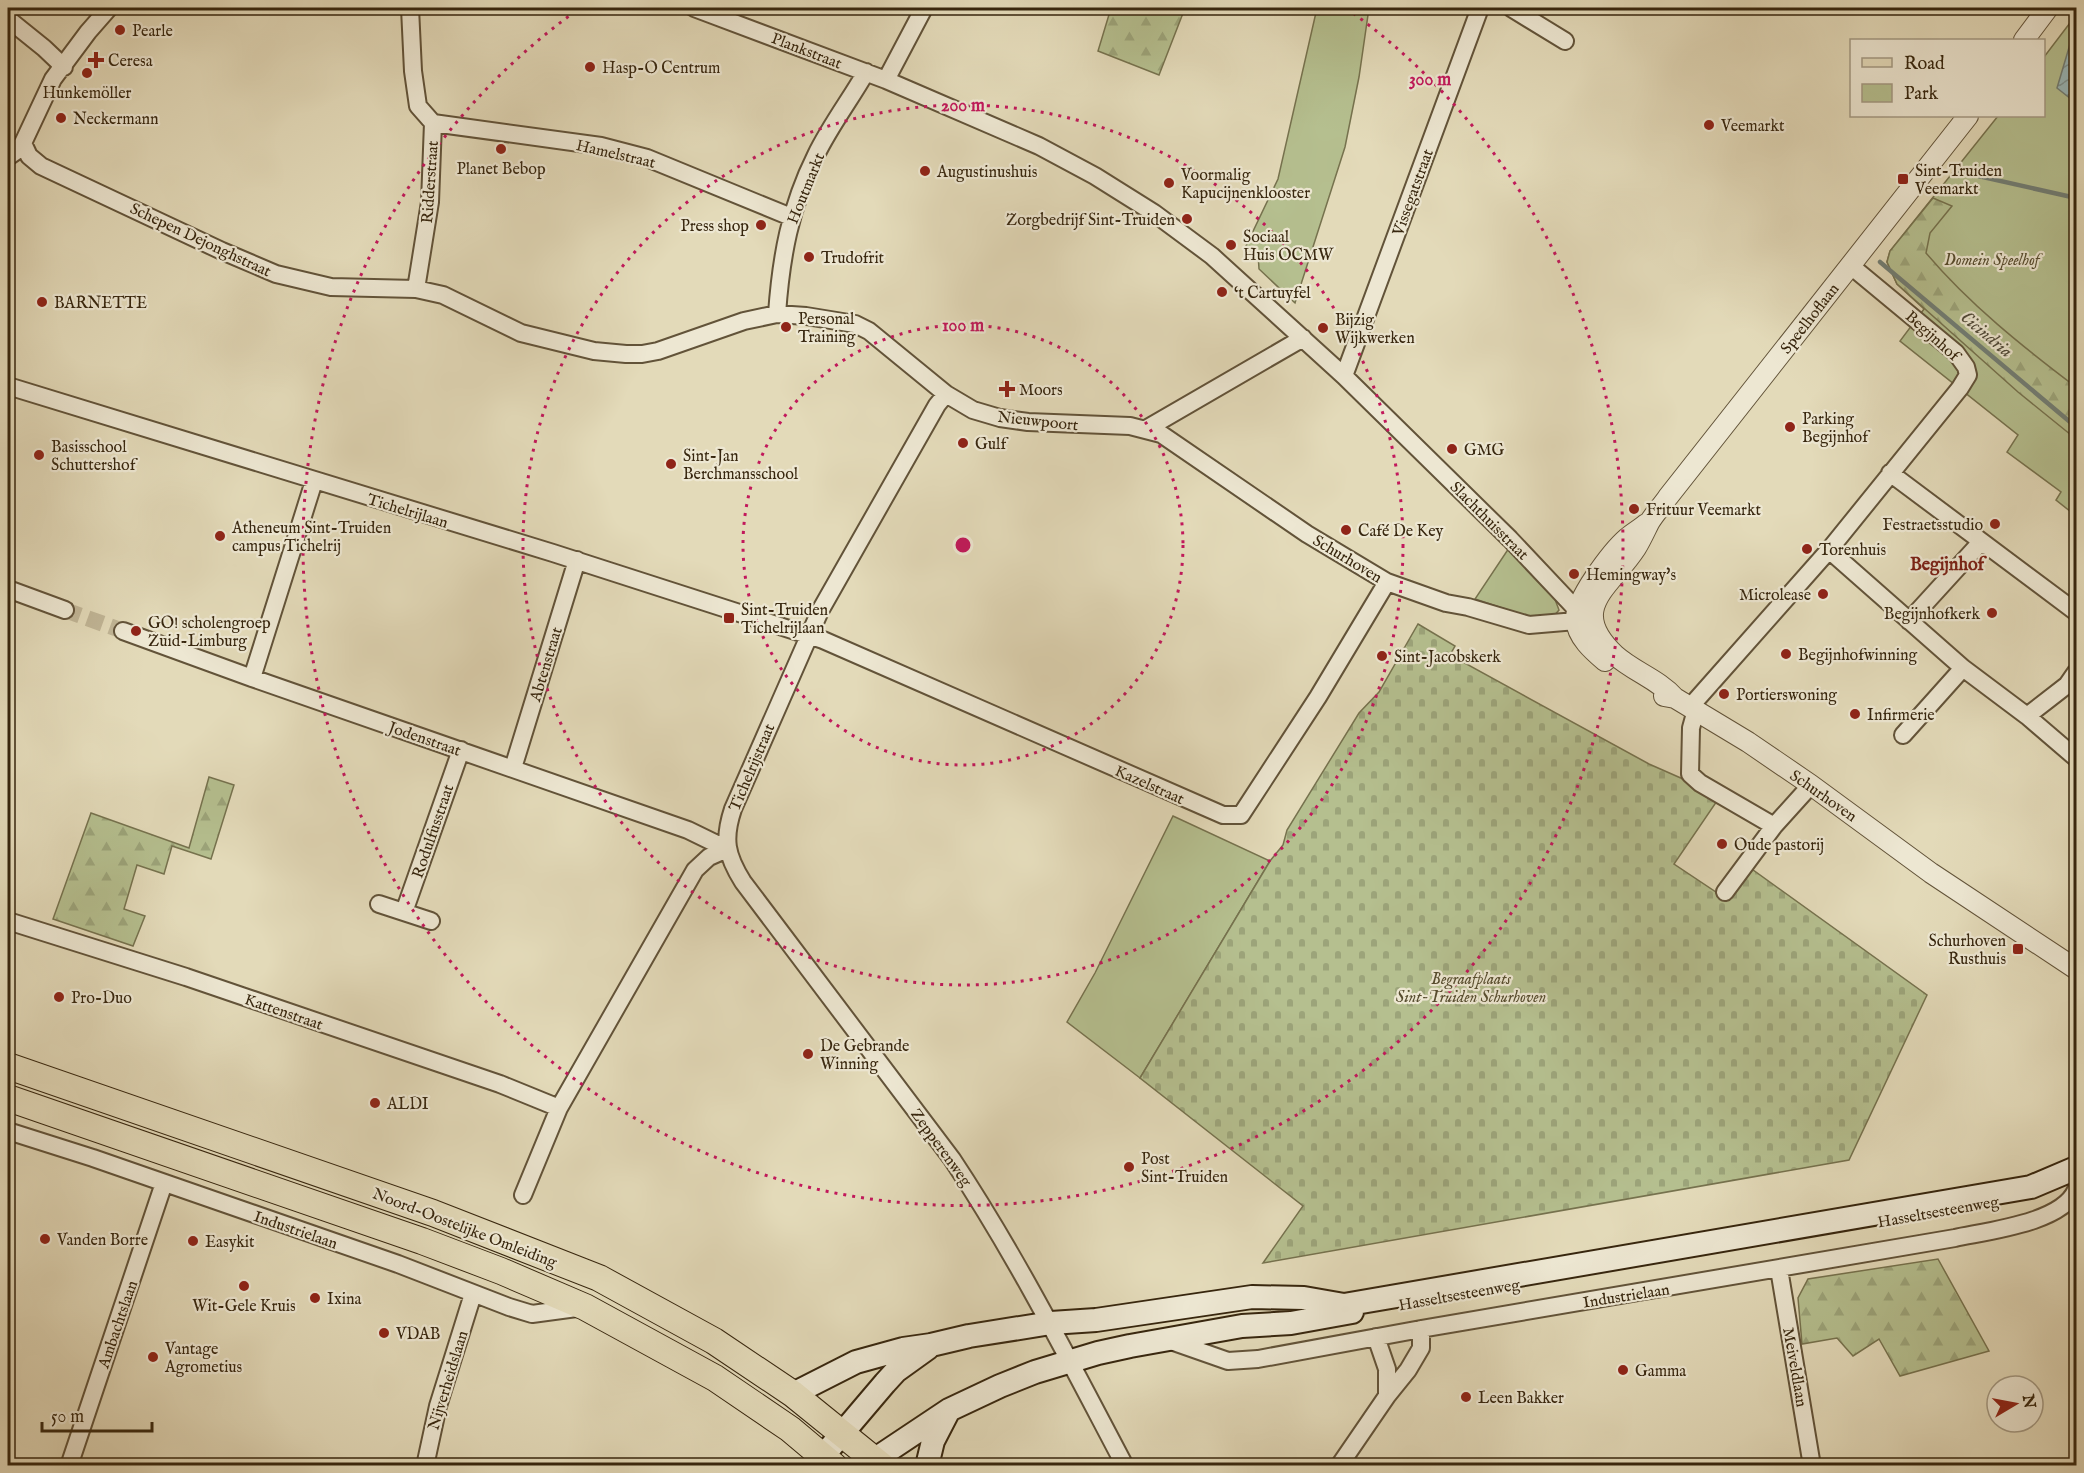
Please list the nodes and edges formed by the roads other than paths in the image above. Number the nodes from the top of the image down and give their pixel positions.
1 (109, 8) edge
2 (410, 8) edge
3 (694, 8) edge
4 (924, 8) edge
5 (1480, 8) edge
6 (1511, 8) edge
7 (2048, 8) edge
8 (8, 19) edge
9 (2025, 39) edge
10 (1565, 41) dead end
11 (64, 67) junction
12 (866, 72) junction
13 (886, 80) junction
14 (1967, 117) edge
15 (433, 123) junction
16 (23, 143) junction
17 (8, 157) edge
18 (791, 217) junction
19 (1851, 266) junction
20 (416, 289) junction
21 (777, 314) junction
22 (1303, 338) junction
23 (1344, 376) junction
24 (8, 386) edge
25 (946, 394) junction
26 (1146, 429) junction
27 (1890, 473) junction
28 (314, 481) junction
29 (1981, 542) junction
30 (1830, 550) junction
31 (577, 560) junction
32 (1387, 582) junction
33 (8, 589) edge
34 (65, 610) tunnel mouth
35 (2076, 612) edge
36 (1581, 617) junction
37 (1909, 621) junction
38 (123, 631) tunnel mouth
39 (809, 636) junction
40 (1963, 668) junction
41 (2076, 672) edge
42 (252, 678) junction
43 (1687, 705) junction
44 (2027, 716) junction
45 (1903, 735) dead end
46 (461, 750) junction
47 (2076, 758) edge
48 (513, 768) junction
49 (1811, 784) junction
50 (1774, 826) junction
51 (727, 849) junction
52 (1725, 892) dead end
53 (379, 904) dead end
54 (404, 912) junction
55 (8, 921) edge
56 (431, 921) dead end
57 (2076, 969) edge
58 (8, 1066) edge
59 (8, 1098) edge
60 (559, 1108) junction
61 (8, 1131) edge
62 (2076, 1168) edge
63 (164, 1183) junction
64 (2076, 1188) edge
65 (523, 1195) dead end
66 (1779, 1269) junction
67 (473, 1294) junction
68 (585, 1307) junction
69 (1051, 1323) junction
70 (1421, 1329) junction
71 (1376, 1337) junction
72 (1167, 1340) junction
73 (932, 1345) junction
74 (1070, 1361) junction
75 (794, 1394) junction
76 (1387, 1396) junction
77 (949, 1410) junction
78 (842, 1431) junction
79 (824, 1462) edge
80 (874, 1463) edge
81 (69, 1466) edge
82 (425, 1466) edge
83 (927, 1466) edge
84 (1125, 1466) edge
85 (1339, 1466) edge
86 (1812, 1466) edge

1 - 11 street
2 - 15 street, Ridderstraat
3 - 12 street, Plankstraat
4 - 13 street
5 - 23 street, Vissegatstraat
6 - 10 street
7 - 9 street
8 - 11 street
11 - 16 street
12 - 13 street, Plankstraat
12 - 18 street, Houtmarkt
13 - 22 street, Plankstraat
14 - 19 street, Speelhoflaan
15 - 18 street, Hamelstraat
15 - 20 street, Ridderstraat
16 - 17 street
16 - 20 street, Schepen Dejonghstraat
18 - 21 street, Houtmarkt
19 - 27 street, Begijnhof
19 - 36 street, Speelhoflaan
20 - 21 street, Schepen Dejonghstraat
21 - 25 street, Nieuwpoort
22 - 23 street, Slachthuisstraat
22 - 26 street
23 - 36 street, Slachthuisstraat
24 - 28 street, Tichelrijlaan
25 - 26 street, Nieuwpoort
25 - 39 street, Tichelrijstraat
26 - 32 street, Schurhoven
27 - 29 street
27 - 30 street, Begijnhof
28 - 31 street, Tichelrijlaan
28 - 42 street
29 - 35 street
29 - 37 street
30 - 37 street
30 - 43 street, Begijnhof
31 - 39 street, Tichelrijlaan
31 - 48 street, Abtenstraat
32 - 36 street, Schurhoven
32 - 39 street, Kazelstraat
33 - 34 street
36 - 43 street, Slachthuisstraat
37 - 40 street
38 - 42 street, Jodenstraat
39 - 51 street, Tichelrijstraat
40 - 44 street
40 - 45 street
41 - 44 street
42 - 46 street, Jodenstraat
43 - 49 street, Schurhoven
43 - 50 street
44 - 47 street
46 - 48 street, Jodenstraat
46 - 54 street, Rodulfusstraat
48 - 51 street, Jodenstraat
49 - 50 street
49 - 57 street, Schurhoven
50 - 52 street
51 - 60 street
51 - 69 street, Zepperenweg
53 - 54 street
54 - 56 street
55 - 60 street, Kattenstraat
58 - 75 main road, Noord-Oostelijke Omleiding
59 - 68 main road, Noord-Oostelijke Omleiding
60 - 65 street
61 - 63 street, Industrielaan
62 - 69 main road, Hasseltsesteenweg
63 - 67 street, Industrielaan
63 - 81 street, Ambachtslaan
64 - 66 street, Industrielaan
64 - 72 main road, Hasseltsesteenweg
66 - 70 street, Industrielaan
66 - 86 street, Meiveldlaan
67 - 68 street, Industrielaan
67 - 82 street, Nijverheidslaan
68 - 79 main road, Noord-Oostelijke Omleiding
69 - 73 main road, Hasseltsesteenweg
69 - 74 street, Zepperenweg
70 - 71 street, Industrielaan
70 - 76 street
71 - 72 street, Industrielaan
71 - 76 street
72 - 74 main road, Hasseltsesteenweg
73 - 75 main road, Hasseltsesteenweg
73 - 78 main road, Hasseltsesteenweg
74 - 77 main road, Hasseltsesteenweg
74 - 84 street, Zepperenweg
75 - 78 main road, Noord-Oostelijke Omleiding
76 - 85 street
77 - 80 main road, Hasseltsesteenweg
77 - 83 main road
78 - 79 main road, Hasseltsesteenweg
78 - 80 main road, Noord-Oostelijke Omleiding

